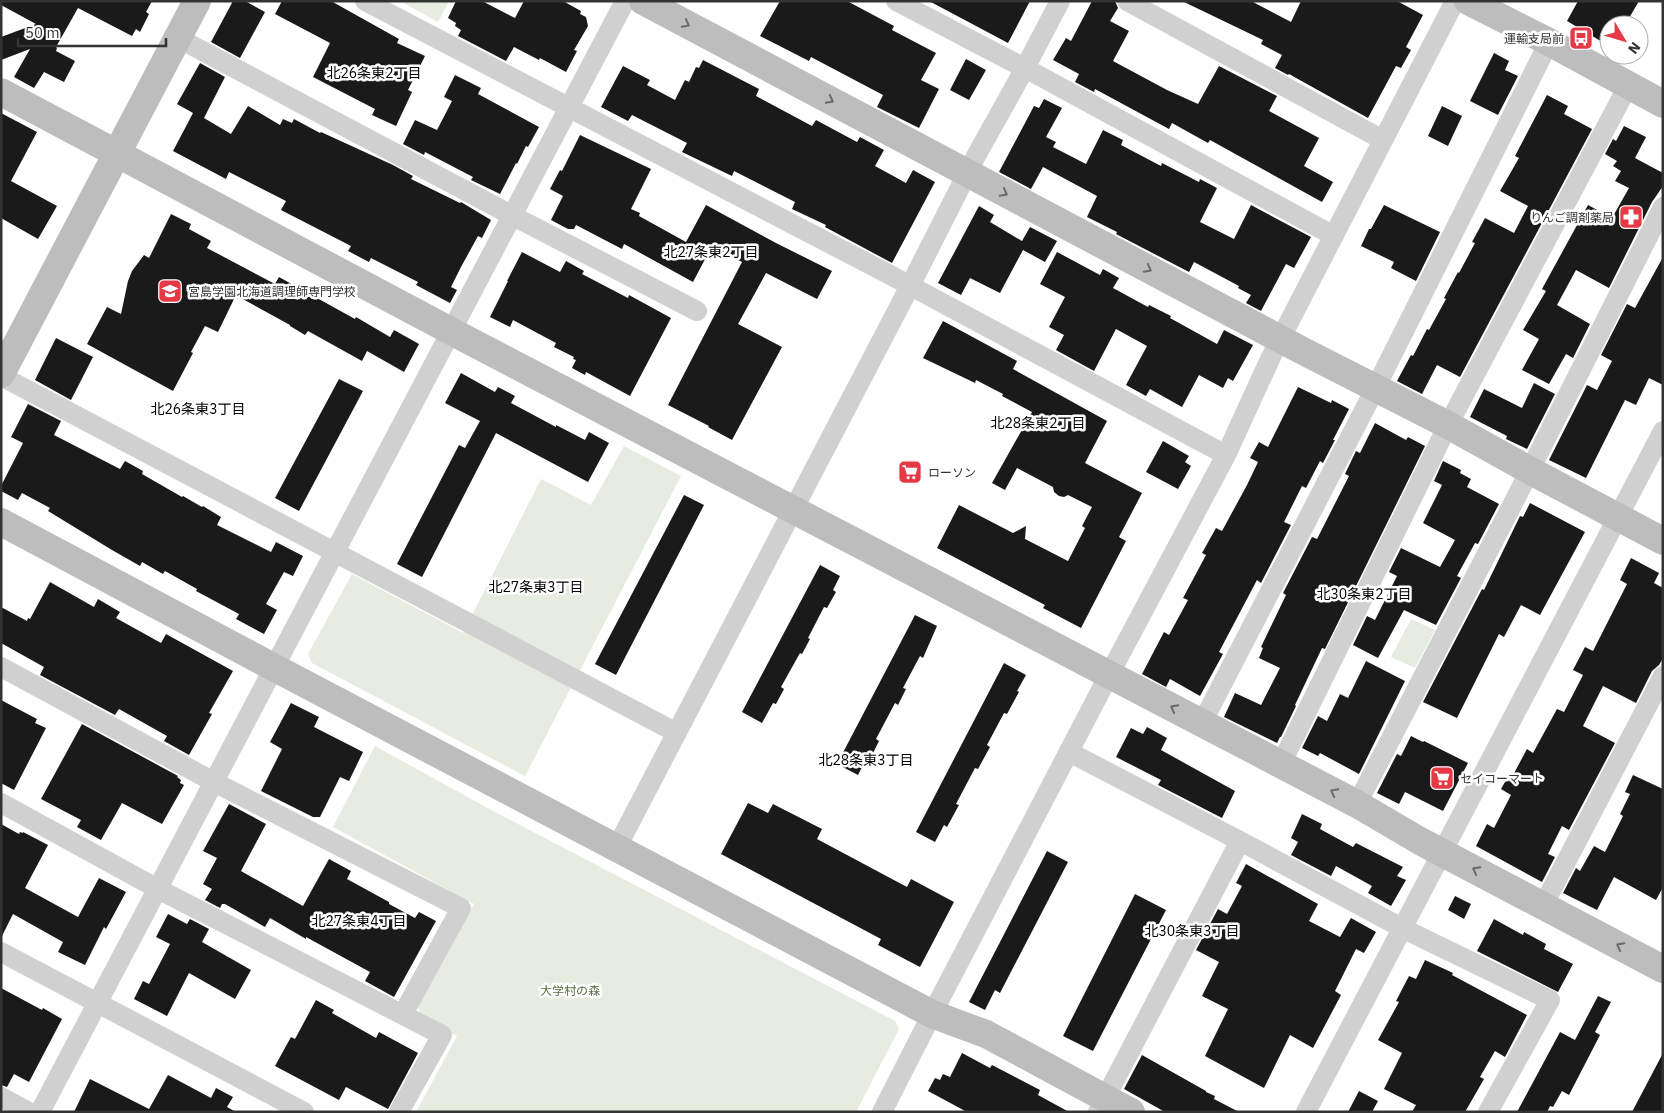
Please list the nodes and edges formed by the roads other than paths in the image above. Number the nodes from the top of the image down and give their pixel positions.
1 (197, 1) edge
2 (365, 1) edge
3 (625, 1) edge
4 (643, 1) edge
5 (896, 1) edge
6 (1060, 1) edge
7 (1127, 1) edge
8 (1470, 2) edge
9 (178, 38) junction
10 (1548, 42) junction
11 (1025, 68) junction
12 (1628, 86) junction
13 (1, 92) edge
14 (1663, 104) edge
15 (569, 108) junction
16 (1383, 140) junction
17 (118, 153) junction
18 (967, 173) junction
19 (1663, 206) edge
20 (513, 216) junction
21 (1334, 236) junction
22 (910, 286) junction
23 (697, 311) dead end
24 (452, 332) junction
25 (1281, 339) junction
26 (2, 371) edge
27 (1376, 387) junction
28 (1448, 425) junction
29 (1663, 431) edge
30 (1226, 455) junction
31 (1529, 470) junction
32 (794, 509) junction
33 (1617, 516) junction
34 (1, 522) edge
35 (1663, 541) edge
36 (335, 552) junction
37 (1, 667) edge
38 (275, 668) junction
39 (1109, 674) junction
40 (1663, 676) edge
41 (1202, 723) junction
42 (677, 733) junction
43 (1069, 752) junction
44 (1282, 764) junction
45 (214, 782) junction
46 (1, 803) edge
47 (1357, 804) junction
48 (1240, 840) junction
49 (617, 847) junction
50 (1442, 853) junction
51 (158, 888) junction
52 (1544, 906) junction
53 (1402, 928) junction
54 (1, 952) edge
55 (1663, 969) edge
56 (98, 1002) junction
57 (403, 1014) junction
58 (932, 1014) junction
59 (1, 1097) edge
60 (1102, 1105) edge
61 (29, 1112) edge
62 (40, 1112) edge
63 (304, 1112) edge
64 (399, 1112) edge
65 (882, 1112) edge
66 (1131, 1112) edge
67 (1306, 1112) edge
68 (1488, 1112) edge

1 - 9 street
2 - 15 street
3 - 15 street
4 -> 18 street
5 - 11 street
6 - 11 street
7 - 16 street
8 - 10 street
8 - 16 street
9 - 17 street
9 - 20 street
10 - 12 street
10 - 27 street
11 - 18 street
11 - 21 street
12 - 14 street
12 - 28 street
13 - 17 street
15 - 20 street
15 - 22 street
16 - 21 street
17 - 24 street
17 - 26 street
18 - 22 street
18 -> 25 street
19 - 31 street
20 - 23 street
20 - 24 street
21 - 25 street
22 - 30 street
22 - 32 street
24 - 32 street
24 - 36 street
25 - 27 street
25 - 30 street
26 - 36 street
27 - 28 street
27 - 41 street
28 - 31 street
28 - 44 street
29 - 33 street
30 - 39 street
31 - 33 street
31 - 47 street
32 - 39 street
32 - 42 street
33 - 35 street
33 - 50 street
34 - 38 street
36 - 38 street
36 - 42 street
37 - 45 street
38 - 45 street
38 - 49 street
41 -> 39 street
39 - 43 street
40 - 52 street
41 - 44 street
42 - 49 street
43 - 48 street
43 - 58 street
47 -> 44 street
45 - 51 street
45 - 57 street
46 - 51 street
47 - 50 street
48 - 53 street
48 - 60 street
49 - 58 street
52 -> 50 street
50 - 53 street
51 - 56 street
51 - 57 street
55 -> 52 street
53 - 67 street
53 - 68 street
54 - 56 street
56 - 62 street
56 - 63 street
57 - 64 street
58 - 60 street
58 - 65 street
59 - 61 street
60 - 66 street

